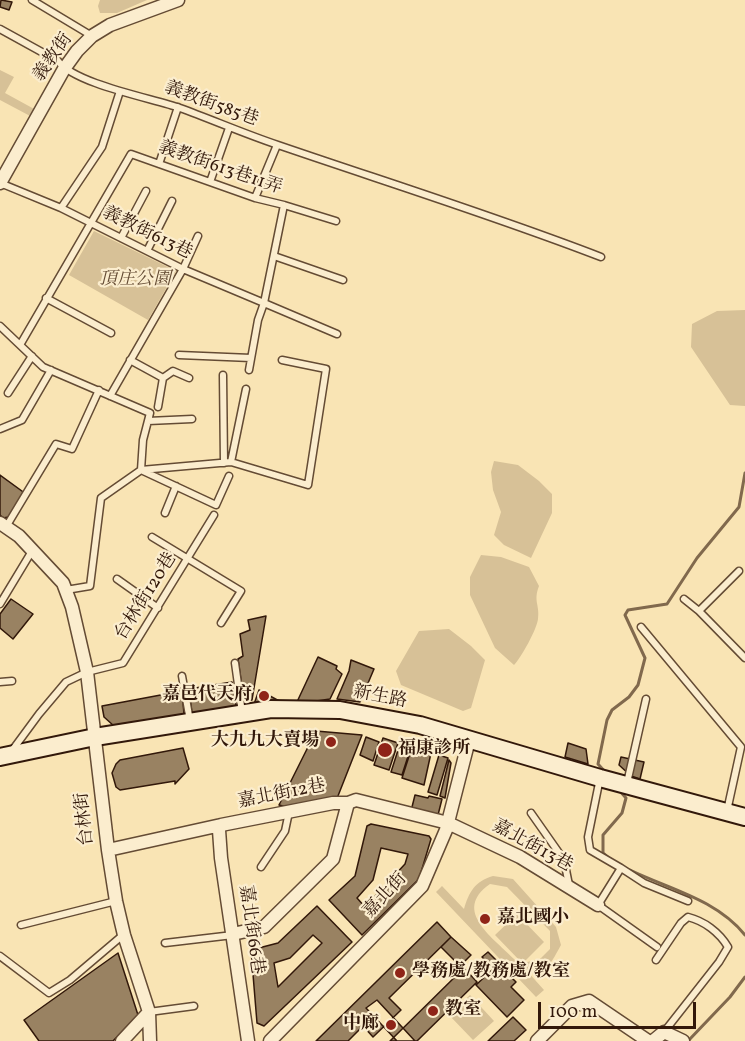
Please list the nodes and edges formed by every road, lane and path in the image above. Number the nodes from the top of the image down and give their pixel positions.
1 (32, 0) edge
2 (178, 0) edge
3 (0, 29) edge
4 (92, 36) junction
5 (64, 69) junction
6 (120, 91) junction
7 (178, 107) junction
8 (229, 128) junction
9 (277, 145) junction
10 (159, 164) junction
11 (210, 182) junction
12 (0, 183) edge
13 (146, 191) dead end
14 (255, 198) junction
15 (172, 201) dead end
16 (284, 205) junction
17 (62, 208) junction
18 (336, 221) dead end
19 (89, 223) junction
20 (198, 236) dead end
21 (121, 238) junction
22 (147, 251) junction
23 (274, 256) junction
24 (602, 257) dead end
25 (183, 268) junction
26 (343, 280) dead end
27 (46, 298) junction
28 (264, 303) junction
29 (0, 326) edge
30 (111, 333) dead end
31 (337, 334) dead end
32 (20, 345) junction
33 (178, 355) dead end
34 (32, 356) junction
35 (251, 358) junction
36 (130, 360) junction
37 (282, 360) dead end
38 (51, 370) junction
39 (249, 370) dead end
40 (223, 375) dead end
41 (164, 378) junction
42 (189, 378) dead end
43 (246, 389) dead end
44 (99, 390) junction
45 (8, 393) dead end
46 (110, 396) junction
47 (158, 406) dead end
48 (192, 419) dead end
49 (148, 421) junction
50 (0, 429) edge
51 (227, 462) junction
52 (141, 470) junction
53 (229, 476) dead end
54 (176, 486) junction
55 (165, 513) dead end
56 (214, 515) dead end
57 (3, 525) edge
58 (152, 537) dead end
59 (33, 550) junction
60 (189, 558) junction
61 (739, 571) dead end
62 (117, 579) dead end
63 (66, 590) junction
64 (684, 600) dead end
65 (0, 604) edge
66 (158, 608) junction
67 (699, 611) junction
68 (221, 623) dead end
69 (641, 627) dead end
70 (745, 658) edge
71 (235, 663) dead end
72 (87, 672) junction
73 (182, 676) dead end
74 (12, 681) dead end
75 (0, 682) edge
76 (646, 699) dead end
77 (242, 713) junction
78 (190, 722) junction
79 (95, 737) junction
80 (469, 740) junction
81 (4, 756) edge
82 (600, 778) junction
83 (627, 784) junction
84 (348, 803) junction
85 (289, 812) junction
86 (727, 812) junction
87 (531, 813) dead end
88 (745, 817) edge
89 (448, 823) junction
90 (221, 825) junction
91 (108, 850) junction
92 (261, 867) dead end
93 (621, 868) junction
94 (569, 888) junction
95 (116, 901) junction
96 (688, 901) dead end
97 (598, 905) junction
98 (21, 925) dead end
99 (233, 934) junction
100 (124, 935) junction
101 (165, 943) dead end
102 (657, 947) dead end
103 (0, 956) edge
104 (656, 960) dead end
105 (194, 1006) dead end
106 (149, 1012) junction
107 (664, 1032) junction
108 (122, 1041) edge
109 (150, 1041) edge
110 (249, 1041) edge
111 (270, 1041) edge
112 (537, 1041) edge
113 (648, 1041) edge
114 (653, 1041) edge
115 (683, 1041) edge

1 - 4 lane
2 - 4 street, 義教街
3 - 5 lane, 義教街585巷
4 - 5 street, 義教街
5 - 6 lane, 義教街585巷
5 - 12 street, 義教街
6 - 7 lane, 義教街585巷
6 - 17 lane
7 - 8 lane, 義教街585巷
7 - 10 lane
8 - 9 lane, 義教街585巷
8 - 11 lane
9 - 14 lane
9 - 24 lane, 義教街585巷
10 - 11 lane, 義教街613巷11弄
10 - 19 lane, 義教街613巷11弄
11 - 14 lane, 義教街613巷11弄
12 - 17 lane, 義教街613巷
13 - 21 lane
14 - 16 lane, 義教街613巷11弄
15 - 22 lane
16 - 18 lane
16 - 23 lane, 義教街613巷11弄
17 - 19 lane, 義教街613巷
19 - 21 lane, 義教街613巷
19 - 27 lane
20 - 25 lane
21 - 22 lane, 義教街613巷
22 - 25 lane, 義教街613巷
23 - 26 lane
23 - 28 lane, 義教街613巷11弄
25 - 28 lane, 義教街613巷
25 - 36 lane
27 - 30 lane
27 - 32 lane
28 - 31 lane, 義教街613巷
28 - 35 lane
29 - 32 lane
32 - 34 lane
33 - 35 lane
34 - 38 lane
34 - 45 lane
35 - 39 lane
36 - 41 lane
36 - 46 lane
37 - 51 lane
38 - 44 lane
38 - 50 lane
40 - 51 lane
41 - 42 lane
41 - 47 lane
43 - 51 lane
44 - 46 lane
44 - 57 lane
46 - 49 lane
48 - 49 lane
49 - 52 lane
51 - 52 lane
52 - 54 lane
52 - 63 lane
53 - 54 lane
54 - 55 lane
56 - 60 lane, 台林街120巷
57 - 59 street, 台林街
58 - 60 lane
59 - 63 street, 台林街
59 - 65 lane
60 - 66 lane, 台林街120巷
60 - 68 lane
61 - 67 lane
62 - 66 lane
63 - 72 street, 台林街
64 - 67 lane
66 - 72 lane, 台林街120巷
67 - 70 lane
69 - 86 lane
71 - 77 lane
72 - 79 street, 台林街
72 - 81 lane, 台林街120巷
73 - 78 lane
74 - 75 lane
76 - 83 lane
77 - 78 street, 新生路
77 - 80 street, 新生路
78 - 79 street, 新生路
79 - 81 street, 新生路
79 - 91 street, 台林街
80 - 82 street, 新生路
80 - 89 street, 嘉北街
82 - 83 street, 新生路
82 - 93 lane
83 - 86 street, 新生路
84 - 85 street, 嘉北街12巷
84 - 89 street, 嘉北街12巷
84 - 99 street, 嘉北街12巷
85 - 90 street, 嘉北街12巷
85 - 92 lane
86 - 88 street, 新生路
87 - 94 lane
89 - 94 street, 嘉北街13巷
89 - 111 street, 嘉北街
90 - 91 street, 嘉北街12巷
90 - 99 street, 嘉北街66巷
91 - 95 street, 台林街
93 - 96 lane
93 - 97 lane
94 - 97 street, 嘉北街13巷
95 - 98 lane
95 - 100 street, 台林街
97 - 102 lane
99 - 101 lane
99 - 110 street, 嘉北街66巷
100 - 103 lane
100 - 106 street, 台林街
104 - 107 lane
105 - 106 lane
106 - 108 street
106 - 109 street, 台林街
107 - 114 street
107 - 115 street
112 - 113 street

